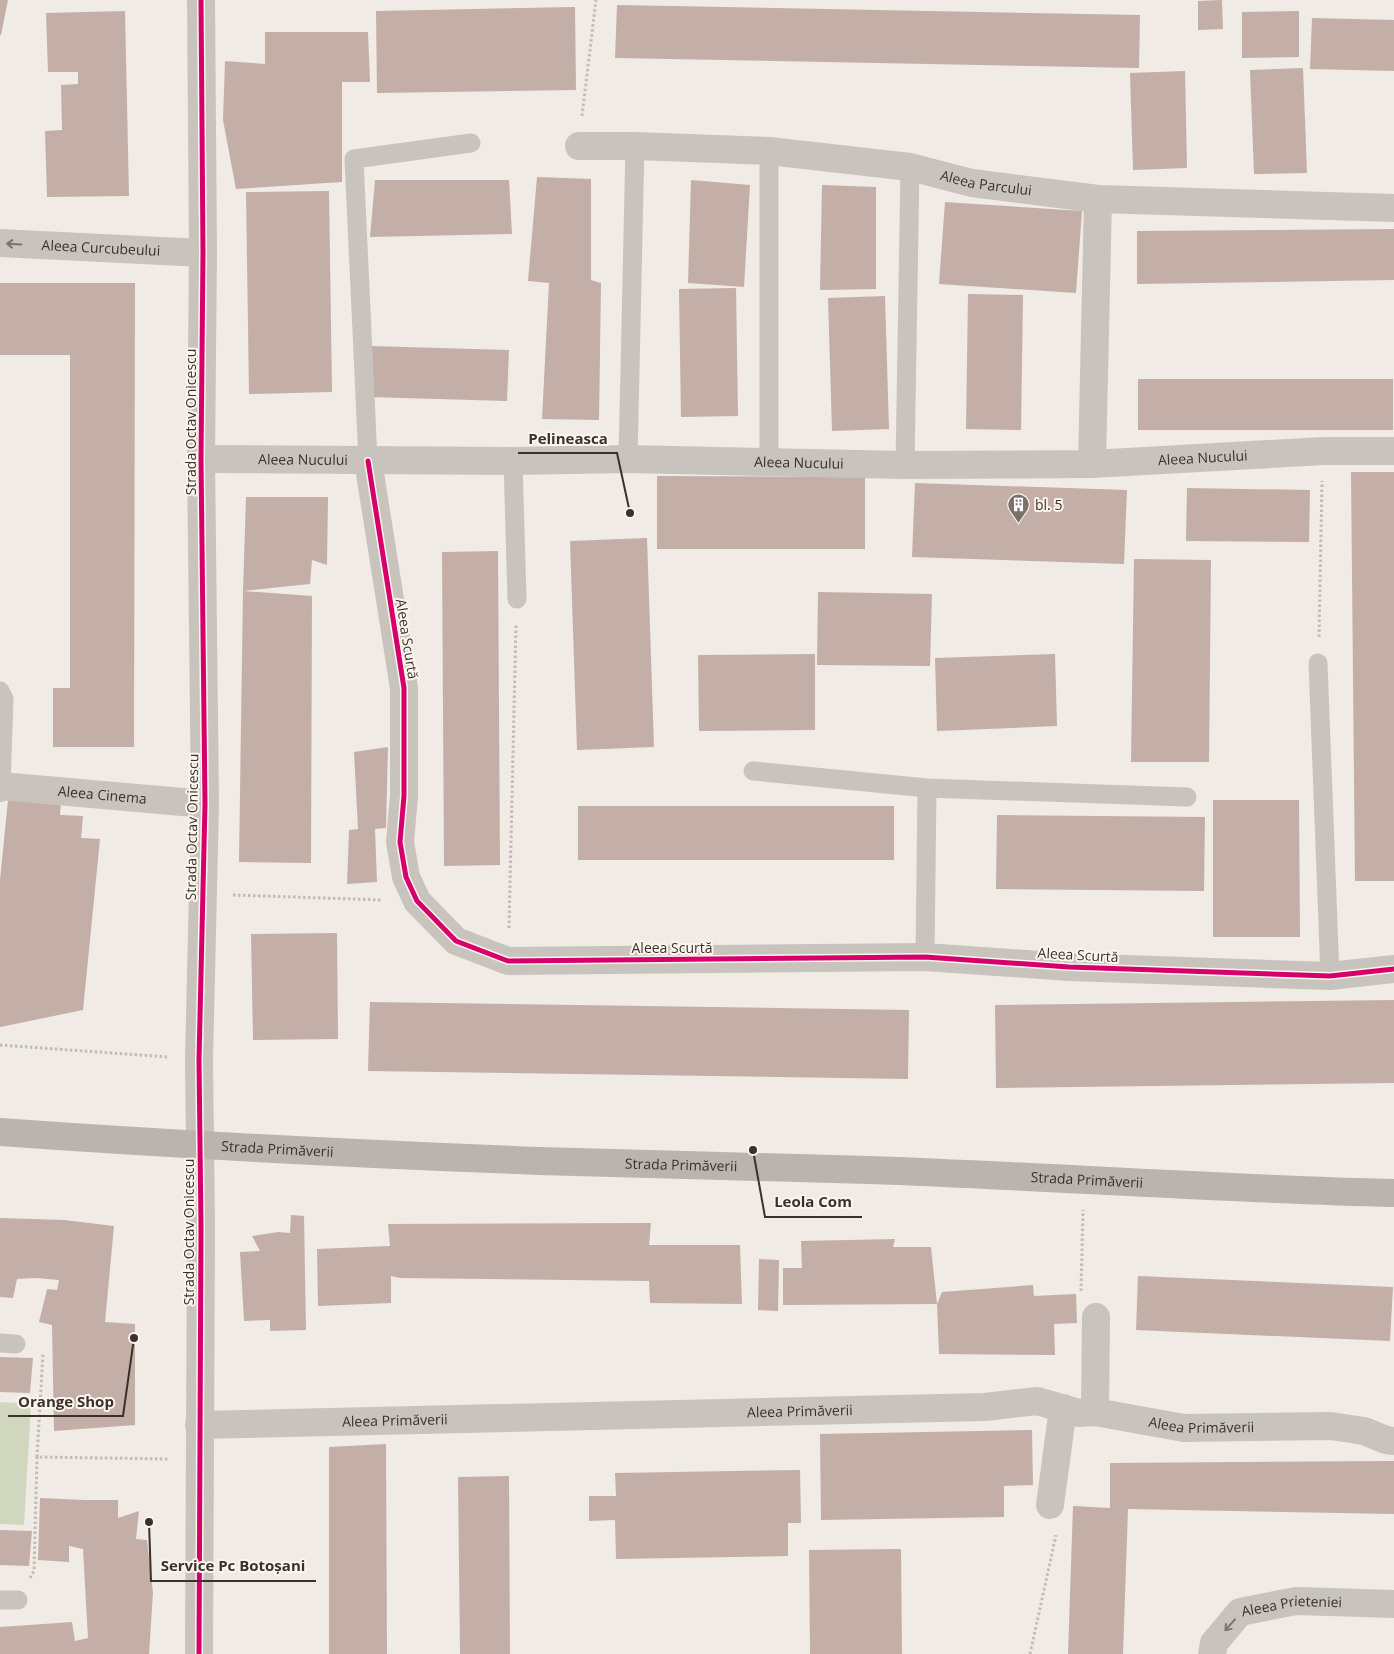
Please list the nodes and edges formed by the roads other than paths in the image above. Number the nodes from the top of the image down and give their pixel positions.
1 (201, 0) edge
2 (471, 143) dead end
3 (579, 146) road end
4 (635, 146) junction
5 (768, 151) junction
6 (910, 167) junction
7 (1098, 199) junction
8 (1394, 208) edge
9 (0, 243) edge
10 (203, 253) junction
11 (1394, 451) edge
12 (201, 459) junction
13 (628, 459) junction
14 (368, 461) junction
15 (513, 461) junction
16 (769, 463) junction
17 (1092, 464) junction
18 (904, 466) junction
19 (517, 599) road end
20 (1318, 663) road end
21 (0, 691) edge
22 (753, 771) dead end
23 (1, 787) edge
24 (927, 788) junction
25 (1187, 797) dead end
26 (205, 804) junction
27 (925, 958) junction
28 (1394, 969) edge
29 (1330, 976) junction
30 (0, 1132) edge
31 (200, 1146) junction
32 (1394, 1193) edge
33 (1096, 1317) dead end
34 (1063, 1408) junction
35 (1095, 1412) junction
36 (199, 1425) junction
37 (1394, 1441) edge
38 (1050, 1506) dead end
39 (1394, 1604) edge
40 (199, 1654) edge
41 (1212, 1654) edge

1 - 10 street, Strada Octav Onicescu
2 - 14 lane
3 - 4 street, Aleea Parcului
4 - 5 street, Aleea Parcului
4 - 13 lane
5 - 6 street, Aleea Parcului
5 - 16 lane
6 - 7 street, Aleea Parcului
6 - 18 lane
7 - 8 street, Aleea Parcului
7 - 17 street
10 -> 9 street, Aleea Curcubeului
10 - 12 street, Strada Octav Onicescu
11 - 17 street, Aleea Nucului
12 - 14 street, Aleea Nucului
12 - 26 street, Strada Octav Onicescu
13 - 15 street, Aleea Nucului
13 - 16 street, Aleea Nucului
14 - 15 street, Aleea Nucului
14 - 27 street, Aleea Scurtă
15 - 19 lane
16 - 18 street, Aleea Nucului
17 - 18 street, Aleea Nucului
20 - 29 lane
21 - 23 lane
22 - 24 lane
23 - 26 street, Aleea Cinema
24 - 25 lane
24 - 27 lane
26 - 31 street, Strada Octav Onicescu
27 - 29 street, Aleea Scurtă
28 - 29 street, Aleea Scurtă
30 - 31 main road, Strada Primăverii
31 - 32 main road, Strada Primăverii
31 - 36 street, Strada Octav Onicescu
33 - 35 street
34 - 35 street, Aleea Primăverii
34 - 36 street, Aleea Primăverii
34 - 38 street
35 - 37 street, Aleea Primăverii
36 - 40 street, Strada Octav Onicescu
39 -> 41 street, Aleea Prieteniei

